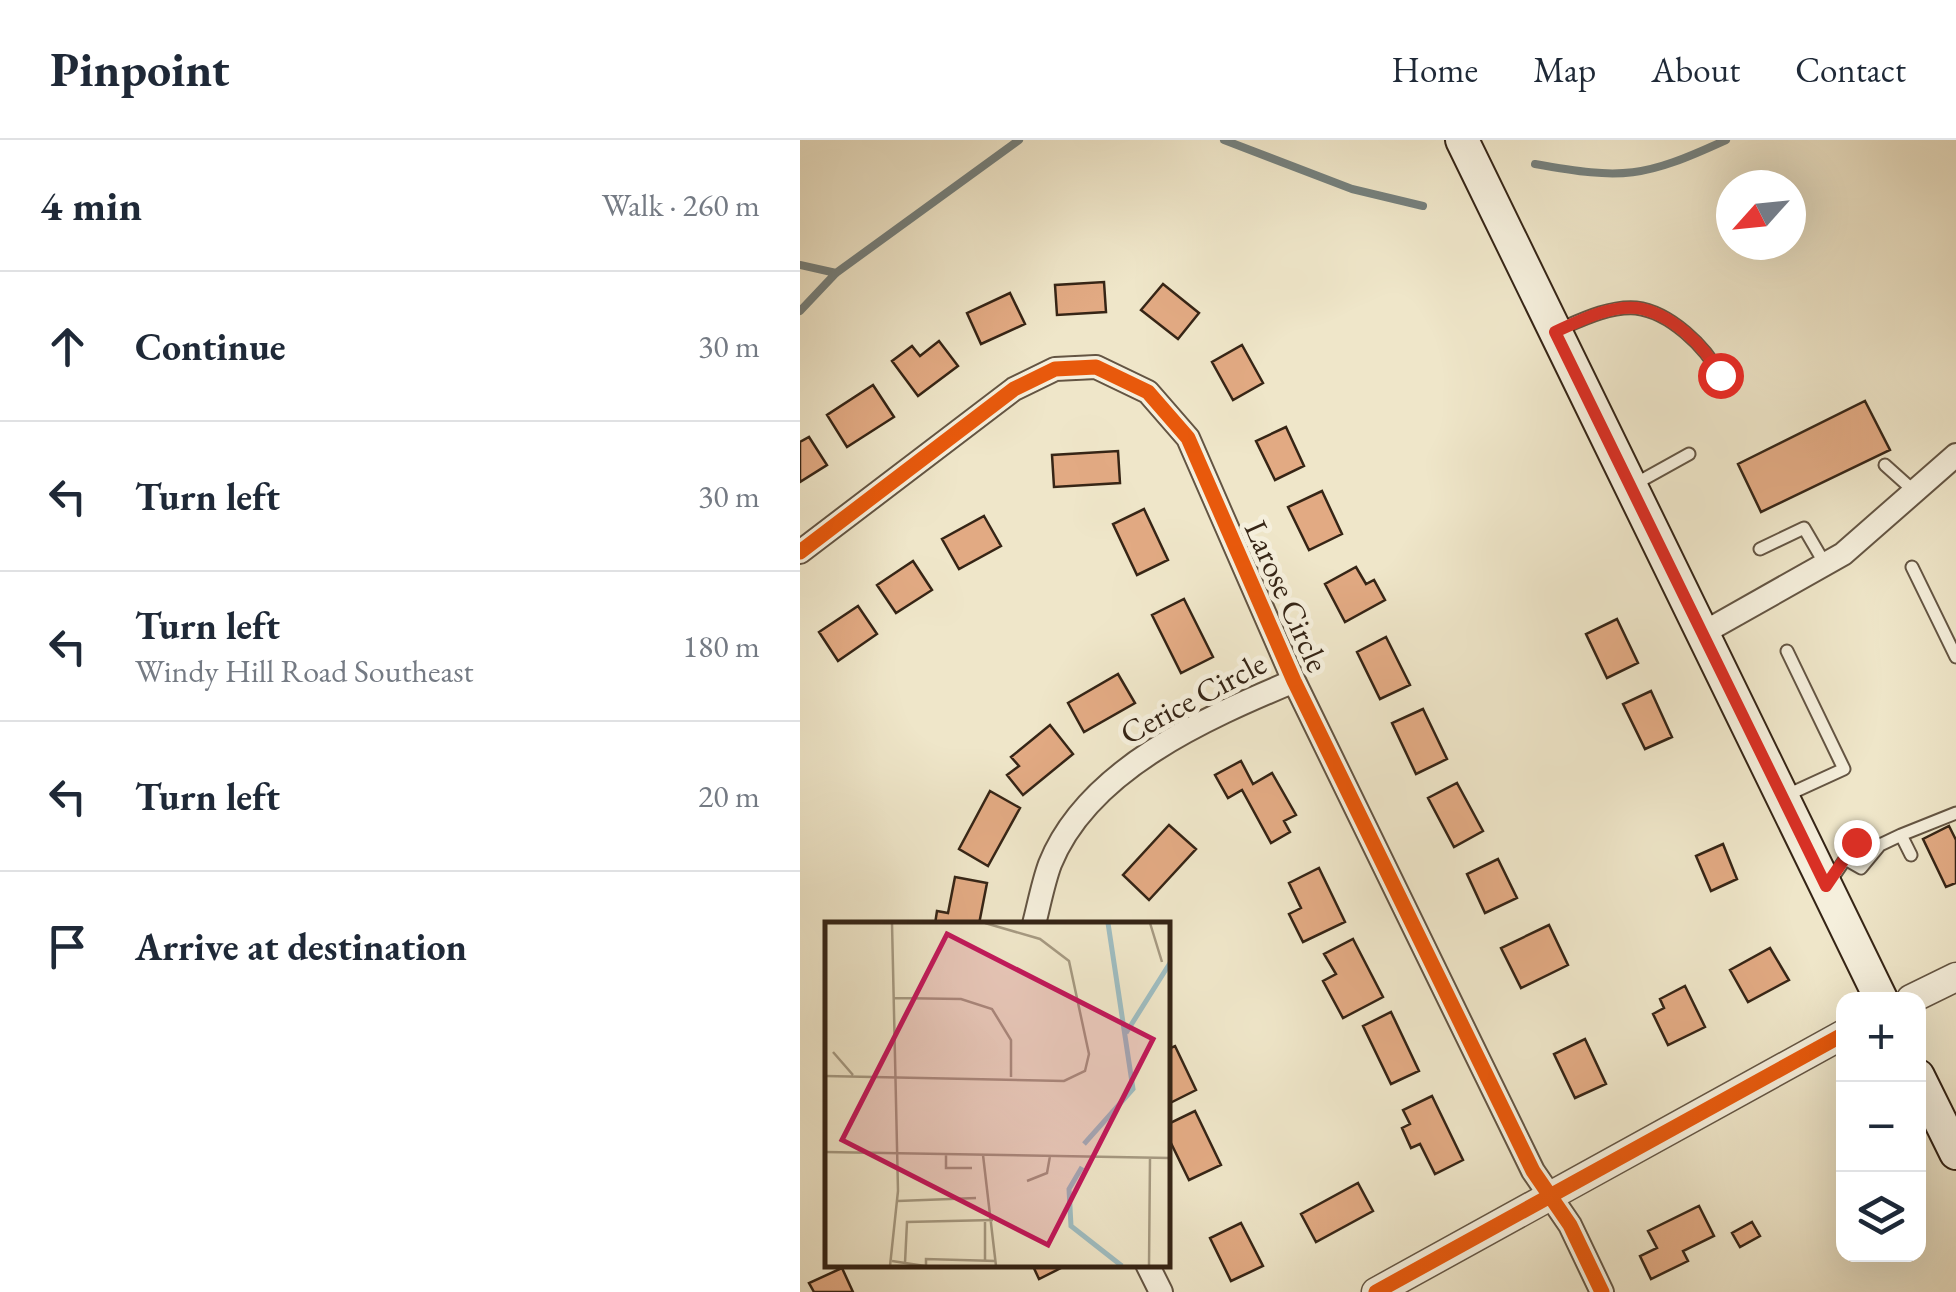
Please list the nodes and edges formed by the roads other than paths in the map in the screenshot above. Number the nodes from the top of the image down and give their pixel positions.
1 (1462, 140) edge
2 (1555, 332) junction
3 (1720, 375) dead end
4 (1690, 454) dead end
5 (1956, 455) edge
6 (1885, 465) dead end
7 (1631, 486) junction
8 (1914, 491) junction
9 (1760, 550) dead end
10 (800, 552) edge
11 (1826, 564) junction
12 (1912, 567) dead end
13 (1704, 633) junction
14 (1786, 652) dead end
15 (1956, 656) edge
16 (1294, 681) junction
17 (1783, 797) junction
18 (1956, 813) edge
19 (1902, 835) junction
20 (1880, 846) junction
21 (1912, 854) dead end
22 (1847, 860) junction
23 (1826, 886) junction
24 (1035, 922) edge
25 (1956, 977) edge
26 (1877, 992) edge
27 (1926, 993) edge
28 (1836, 1038) edge
29 (1921, 1082) edge
30 (1956, 1153) edge
31 (1551, 1198) junction
32 (1148, 1267) edge
33 (1161, 1292) edge
34 (1376, 1292) edge
35 (1602, 1292) edge

1 - 2 main road
2 - 3 lane
2 - 7 main road
4 - 7 lane
5 - 8 street
6 - 8 lane
7 - 13 main road
8 - 11 street
9 - 11 lane
10 - 16 street, Larose Circle
11 - 13 street
12 - 15 lane
13 - 17 main road
14 - 17 lane
16 - 24 street, Cerice Circle
16 - 31 street, Larose Circle
17 - 23 main road
18 - 19 lane
19 - 20 lane
19 - 21 lane
20 - 22 lane
20 - 22 lane
22 - 23 lane
23 - 26 main road
25 - 27 street
28 - 31 street
29 - 30 main road
31 - 34 street
31 - 35 street, Larose Circle
32 - 33 street

